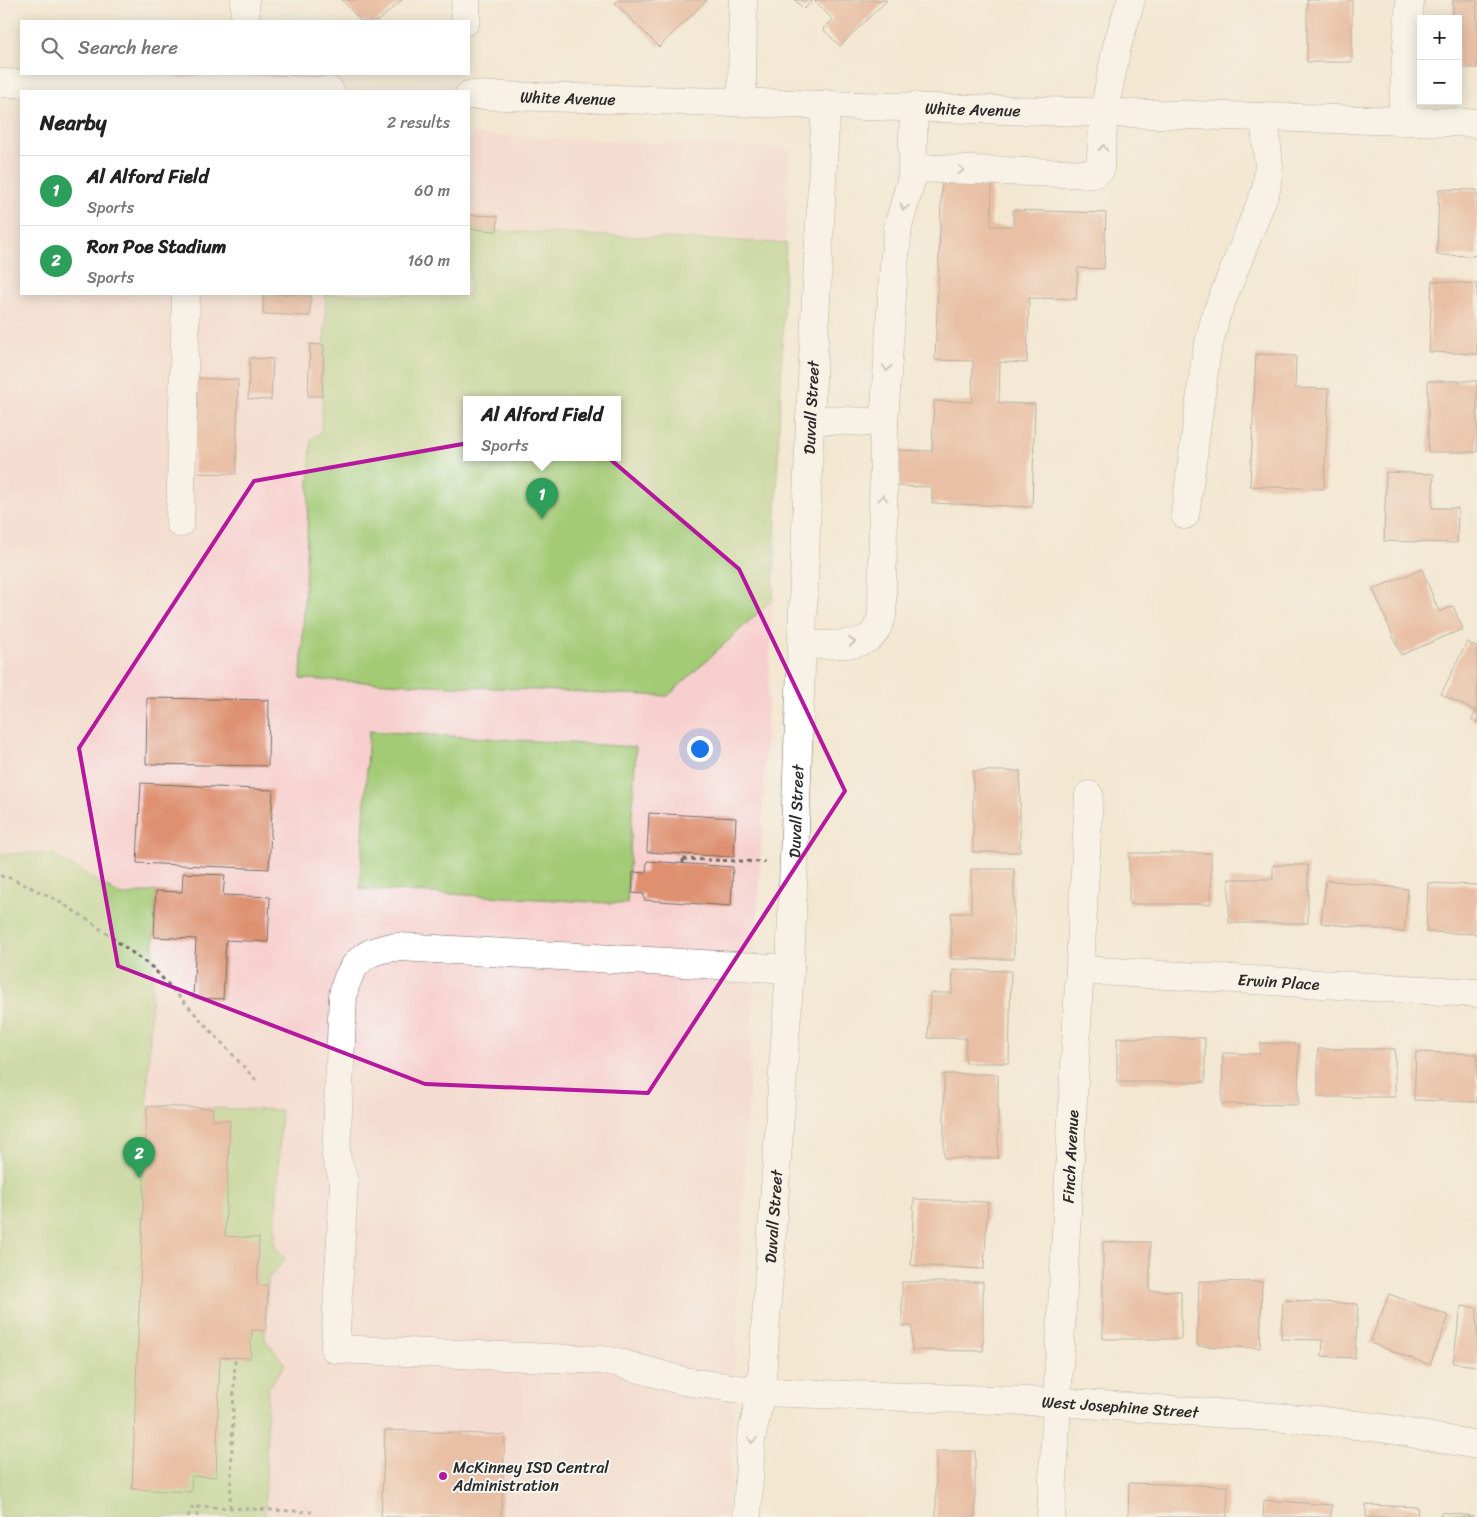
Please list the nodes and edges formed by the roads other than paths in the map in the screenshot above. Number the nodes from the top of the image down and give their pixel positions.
1 (245, 0) edge
2 (466, 0) edge
3 (743, 0) edge
4 (1131, 0) edge
5 (1410, 0) edge
6 (245, 20) edge
7 (466, 20) edge
8 (465, 75) edge
9 (244, 82) edge
10 (0, 83) edge
11 (177, 89) edge
12 (320, 90) edge
13 (464, 90) edge
14 (470, 95) edge
15 (742, 102) junction
16 (826, 104) junction
17 (914, 106) junction
18 (1104, 112) junction
19 (1264, 116) junction
20 (1402, 120) junction
21 (1477, 123) edge
22 (912, 168) junction
23 (186, 295) edge
24 (810, 419) junction
25 (884, 423) junction
26 (1185, 515) dead end
27 (180, 523) dead end
28 (803, 645) junction
29 (1089, 795) dead end
30 (790, 969) junction
31 (1080, 970) junction
32 (1477, 993) edge
33 (761, 1392) junction
34 (1057, 1402) junction
35 (1477, 1445) edge
36 (747, 1517) edge
37 (1051, 1517) edge

1 - 6 street
2 - 7 street
3 - 15 street
4 - 18 street
5 - 20 street
8 - 13 street
9 - 11 street
9 - 12 street
10 - 11 street
14 - 15 street, White Avenue
15 - 16 street, White Avenue
16 - 17 street, White Avenue
16 - 24 street, Duvall Street
17 - 18 street, White Avenue
17 - 22 street
18 - 19 street, White Avenue
22 -> 18 street
19 - 20 street, White Avenue
19 - 26 street
20 - 21 street, White Avenue
22 -> 25 street
23 - 27 street
24 - 25 street
24 - 28 street, Duvall Street
28 -> 25 street
28 - 30 street, Duvall Street
29 - 31 street, Finch Avenue
30 - 33 street, Duvall Street
30 - 33 street, West Josephine Street
31 - 32 street, Erwin Place
31 - 34 street, Finch Avenue
33 - 34 street, West Josephine Street
33 -> 36 street, Duvall Street
34 - 35 street, West Josephine Street
34 - 37 street, Finch Avenue

